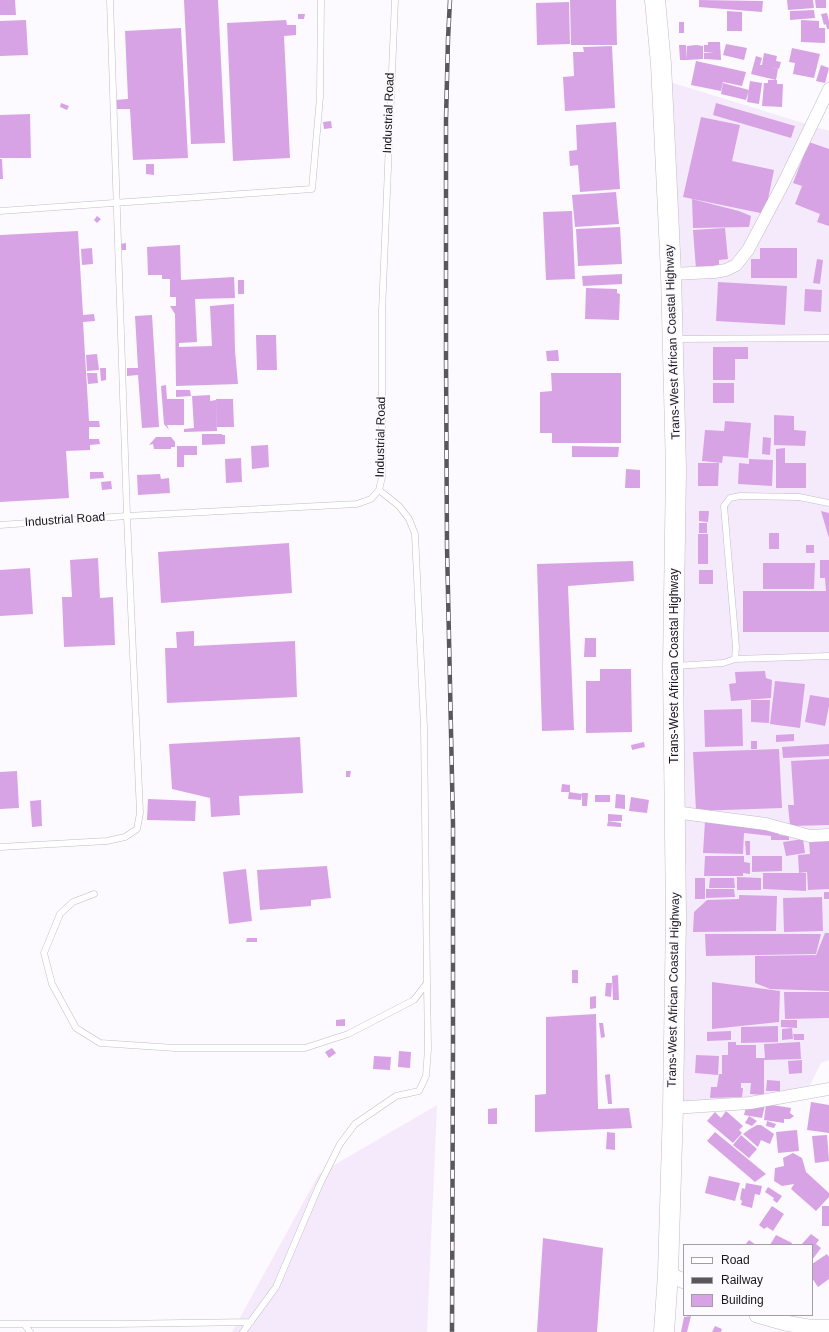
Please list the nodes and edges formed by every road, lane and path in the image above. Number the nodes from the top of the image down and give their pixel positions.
1 (110, 0) edge
2 (321, 0) edge
3 (395, 0) edge
4 (655, 0) edge
5 (829, 89) edge
6 (117, 204) junction
7 (0, 212) edge
8 (671, 274) junction
9 (829, 338) edge
10 (673, 339) junction
11 (379, 490) junction
12 (829, 503) edge
13 (127, 516) junction
14 (0, 525) edge
15 (829, 656) edge
16 (735, 659) junction
17 (673, 666) junction
18 (674, 812) junction
19 (829, 835) edge
20 (0, 847) edge
21 (94, 894) dead end
22 (427, 983) junction
23 (829, 1089) edge
24 (673, 1108) junction
25 (676, 1277) edge
26 (760, 1316) edge
27 (251, 1322) junction
28 (0, 1324) edge
29 (24, 1324) junction
30 (116, 1324) junction
31 (829, 1327) edge
32 (30, 1332) edge
33 (115, 1332) edge
34 (243, 1332) edge
35 (664, 1332) edge

1 - 6 lane
2 - 6 lane
3 - 11 lane, Industrial Road
4 - 8 highway, Trans-West African Coastal Highway
5 - 8 street
6 - 7 lane
6 - 13 lane
8 - 10 highway, Trans-West African Coastal Highway
9 - 10 lane
10 - 17 highway, Trans-West African Coastal Highway
11 - 13 lane, Industrial Road
11 - 22 lane
12 - 16 lane
13 - 14 lane, Industrial Road
13 - 20 lane
15 - 16 lane
16 - 17 lane
17 - 18 highway, Trans-West African Coastal Highway
18 - 19 street
18 - 24 highway, Trans-West African Coastal Highway
21 - 22 lane
22 - 27 lane
23 - 24 street
24 - 25 highway, Trans-West African Coastal Highway
25 - 35 highway, Trans-West African Coastal Highway
26 - 31 street
27 - 30 lane
27 - 34 lane
28 - 29 lane
29 - 30 lane
29 - 32 lane
30 - 33 lane

